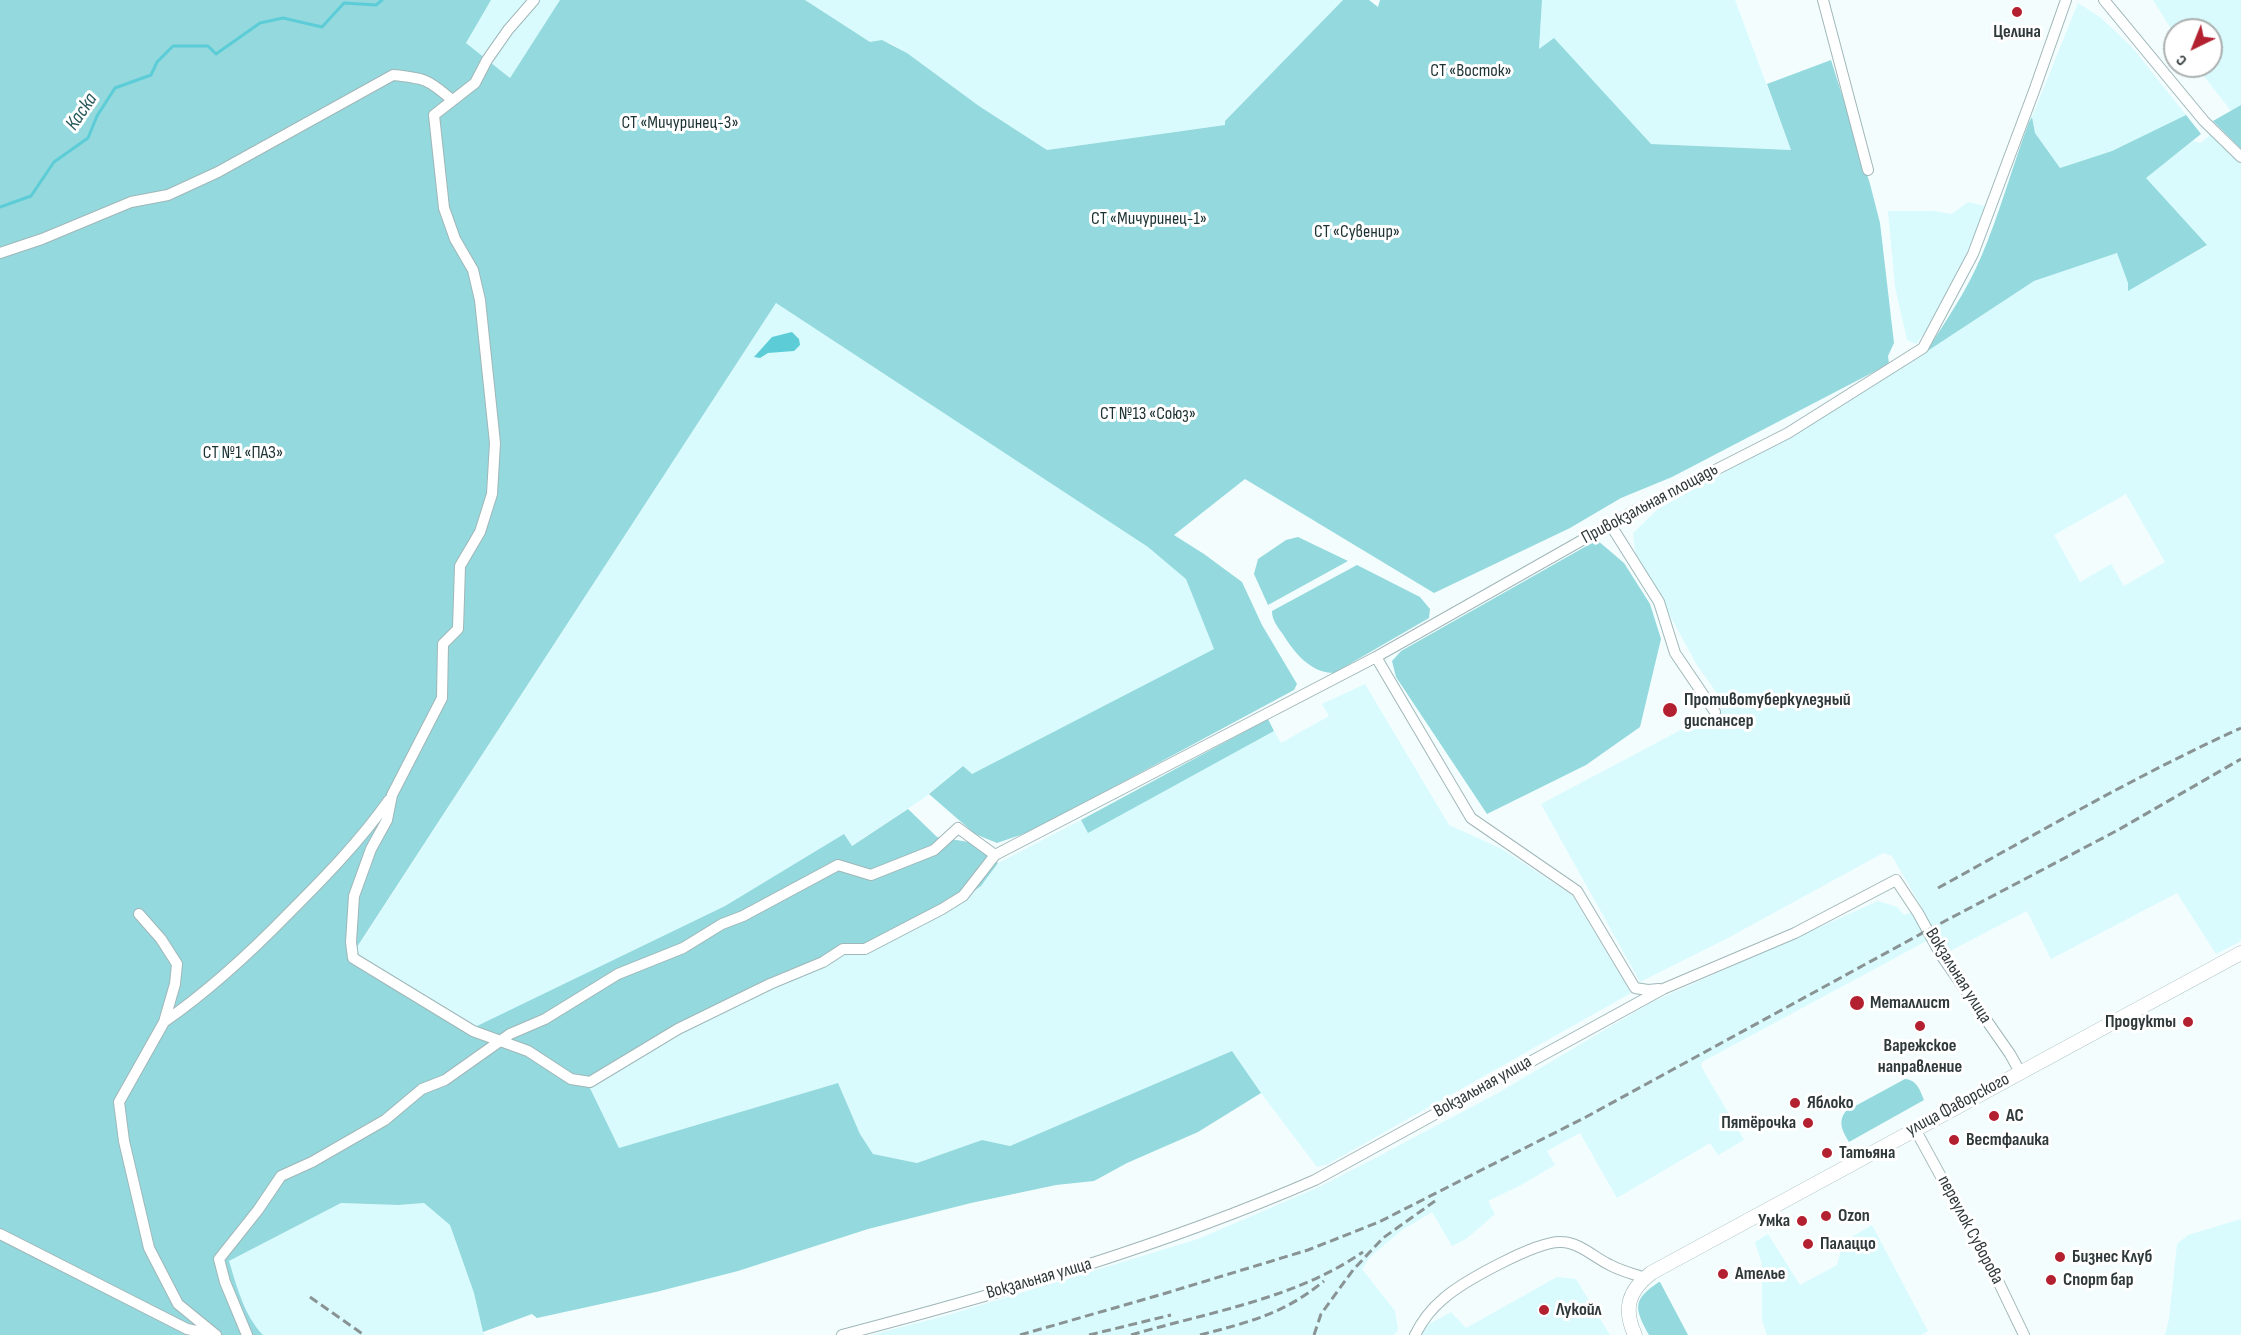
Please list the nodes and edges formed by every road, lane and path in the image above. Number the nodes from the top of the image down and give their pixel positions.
1 (534, 0) edge
2 (1823, 0) edge
3 (2066, 0) edge
4 (2104, 0) edge
5 (452, 100) junction
6 (2241, 157) edge
7 (1868, 170) dead end
8 (0, 252) edge
9 (1610, 524) junction
10 (1376, 657) junction
11 (1714, 712) dead end
12 (393, 795) junction
13 (995, 855) junction
14 (140, 914) dead end
15 (2241, 953) edge
16 (1663, 989) junction
17 (164, 1022) junction
18 (501, 1041) junction
19 (2020, 1072) junction
20 (1915, 1129) junction
21 (0, 1234) edge
22 (1645, 1278) junction
23 (2021, 1334) edge
24 (216, 1335) edge
25 (247, 1335) edge
26 (842, 1335) edge
27 (1415, 1335) edge
28 (1635, 1335) edge

1 - 5 street
2 - 7 street
3 - 9 street, Привокзальная площадь
4 - 6 street
5 - 8 street
5 - 12 street
9 - 10 street, Привокзальная площадь
9 - 11 street
10 - 13 street, Привокзальная площадь
10 - 16 street
12 - 17 street
12 - 18 street
13 - 18 street
13 - 18 street
14 - 17 street
15 - 19 street, улица Фаворского
16 - 19 street, Вокзальная улица
16 - 26 street, Вокзальная улица
17 - 24 street
18 - 25 street
19 - 20 street, улица Фаворского
20 - 22 street, улица Фаворского
20 - 23 street, переулок Суворова
21 - 24 street
22 - 27 street
22 - 28 street

